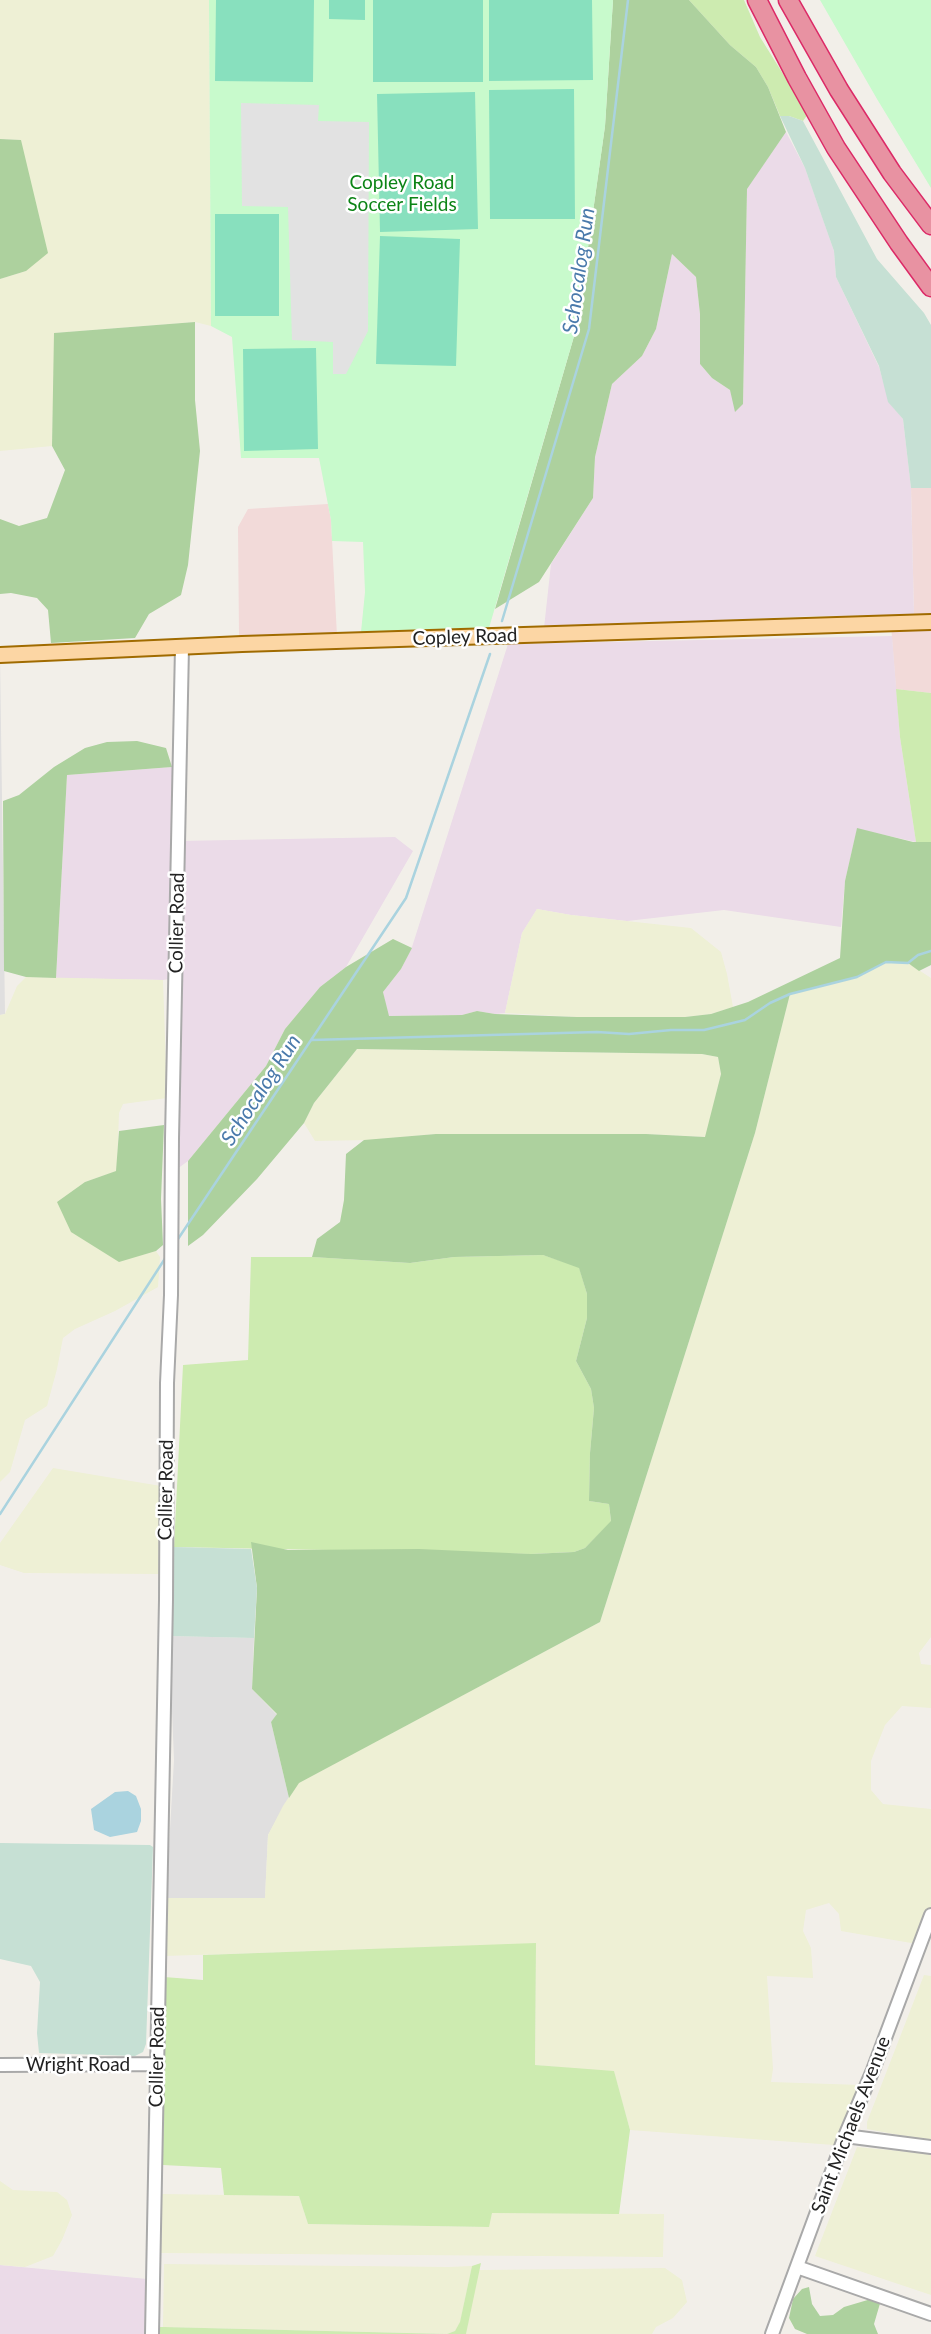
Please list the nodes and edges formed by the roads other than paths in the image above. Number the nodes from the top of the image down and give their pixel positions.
1 (757, 0) edge
2 (788, 0) edge
3 (931, 225) edge
4 (928, 284) edge
5 (931, 622) edge
6 (182, 647) junction
7 (0, 655) edge
8 (931, 1916) edge
9 (156, 2064) junction
10 (0, 2065) edge
11 (845, 2136) junction
12 (931, 2147) edge
13 (797, 2267) junction
14 (931, 2314) edge
15 (152, 2334) edge
16 (772, 2334) edge

1 - 4 highway
2 - 3 highway
5 - 6 main road, Copley Road
6 - 7 main road, Copley Road
6 - 9 street, Collier Road
8 - 11 street, Saint Michaels Avenue
9 - 10 street, Wright Road
9 - 15 street, Collier Road
11 - 12 street
11 - 13 street, Saint Michaels Avenue
13 - 14 street
13 - 16 street, Saint Michaels Avenue

